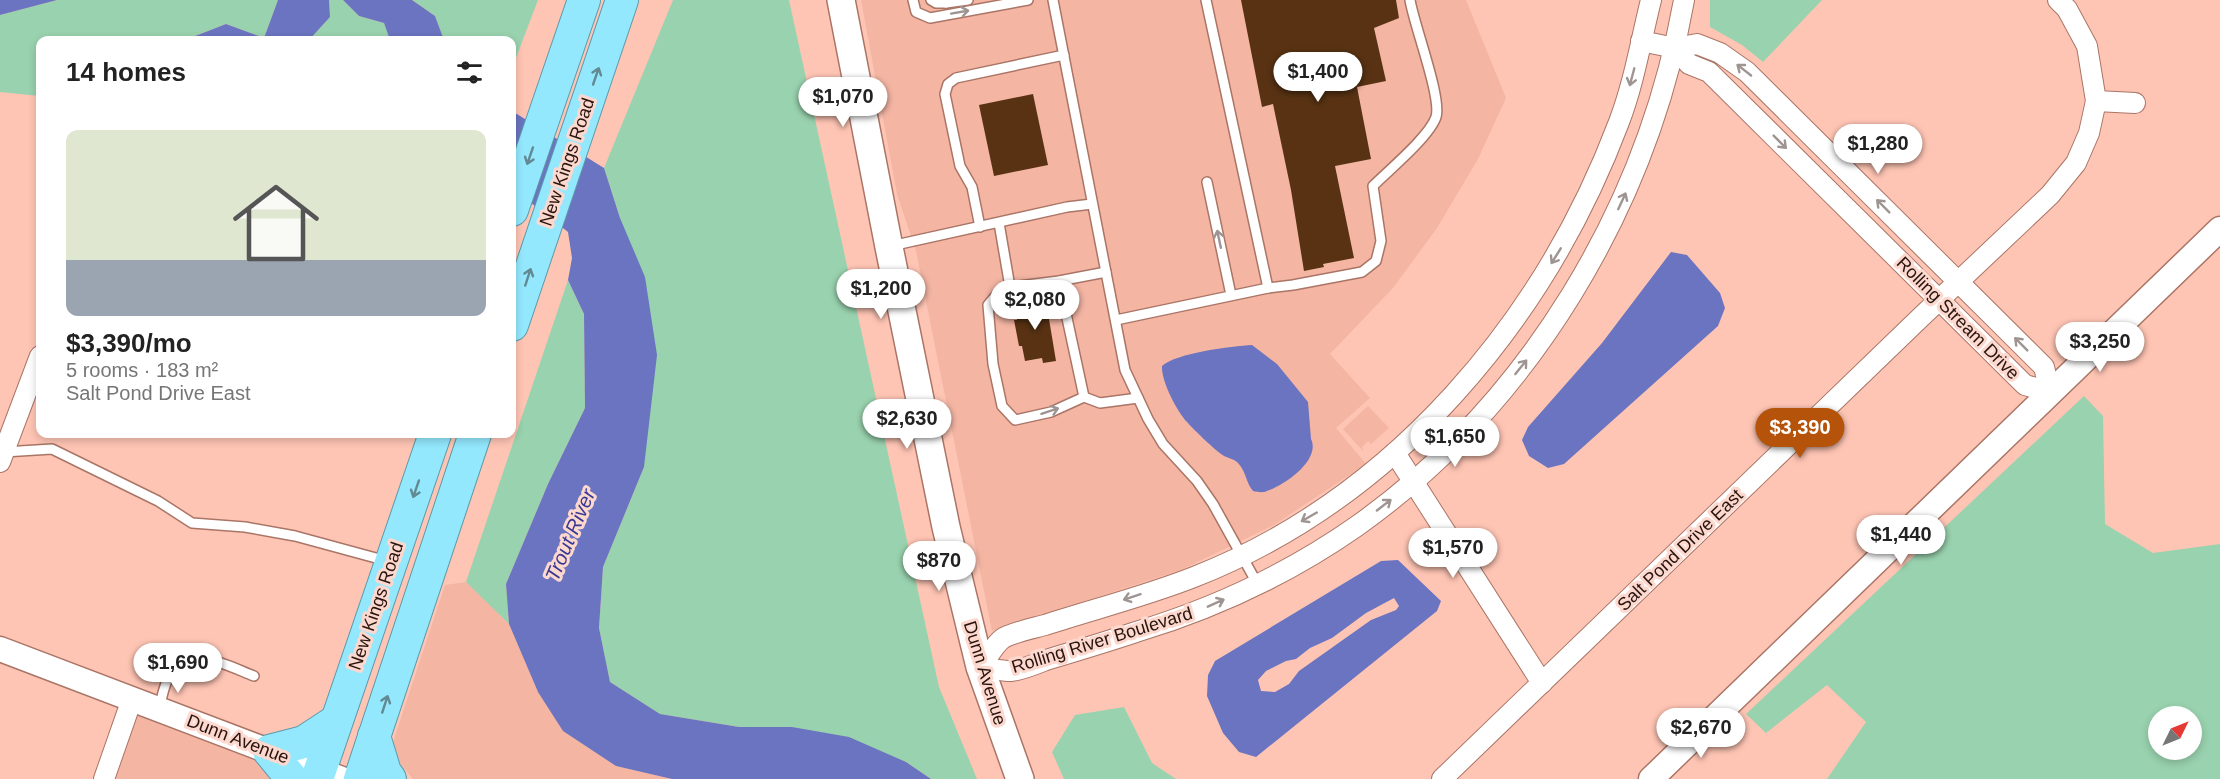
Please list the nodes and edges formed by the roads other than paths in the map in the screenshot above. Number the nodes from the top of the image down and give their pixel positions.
1 (584, 0) edge
2 (622, 0) edge
3 (841, 0) edge
4 (913, 0) edge
5 (931, 0) edge
6 (968, 0) edge
7 (1053, 0) edge
8 (1206, 0) edge
9 (1410, 0) edge
10 (1651, 0) edge
11 (1684, 0) edge
12 (2058, 0) edge
13 (1022, 1) edge
14 (944, 2) edge
15 (1641, 41) junction
16 (1675, 48) junction
17 (1064, 55) junction
18 (2096, 101) junction
19 (2135, 104) dead end
20 (1207, 182) dead end
21 (516, 198) edge
22 (1092, 204) junction
23 (999, 223) junction
24 (980, 227) junction
25 (2220, 229) edge
26 (889, 247) junction
27 (1106, 272) junction
28 (1059, 281) junction
29 (1959, 281) junction
30 (1010, 287) junction
31 (1268, 288) junction
32 (1231, 295) junction
33 (1940, 299) junction
34 (516, 313) edge
35 (1116, 320) junction
36 (36, 367) edge
37 (2050, 392) junction
38 (1084, 397) junction
39 (1138, 398) junction
40 (434, 438) edge
41 (474, 438) edge
42 (1395, 453) junction
43 (2, 457) edge
44 (1414, 480) junction
45 (1242, 556) junction
46 (391, 562) junction
47 (1258, 585) junction
48 (0, 649) edge
49 (980, 667) junction
50 (254, 676) dead end
51 (1542, 683) junction
52 (132, 699) junction
53 (159, 709) junction
54 (336, 721) junction
55 (374, 736) junction
56 (269, 751) junction
57 (317, 777) edge
58 (104, 779) edge
59 (360, 779) edge
60 (390, 779) edge
61 (1020, 779) edge
62 (1442, 779) edge
63 (1651, 779) edge

1 -> 21 highway, New Kings Road
34 -> 2 highway, New Kings Road
3 - 26 main road, Dunn Avenue
4 -> 13 lane
5 - 14 lane
6 - 14 lane
7 - 17 lane
8 - 31 lane
9 - 31 lane
10 - 15 street, Rolling River Boulevard
11 - 16 street, Rolling River Boulevard
12 - 18 street
15 - 16 street, Rolling Stream Drive
15 -> 42 street, Rolling River Boulevard
29 -> 16 street, Rolling Stream Drive
16 -> 33 street, Rolling Stream Drive
44 -> 16 street, Rolling River Boulevard
17 - 22 lane
17 - 24 lane
18 - 19 street
18 - 29 street, Salt Pond Drive East
32 -> 20 lane
22 - 23 lane
22 - 27 lane
23 - 24 lane
23 - 30 lane
24 - 26 lane
25 - 37 street
26 - 49 main road, Dunn Avenue
27 - 28 lane
27 - 35 lane
28 - 30 lane
28 - 38 lane
29 - 33 street, Salt Pond Drive East
37 -> 29 street, Rolling Stream Drive
30 -> 38 lane
31 - 32 lane
32 - 35 lane
33 - 37 street, Rolling Stream Drive
33 - 51 street, Salt Pond Drive East
35 - 39 lane
36 - 43 street
37 - 63 street
38 - 39 lane
39 - 45 lane
40 -> 46 highway, New Kings Road
55 -> 41 highway
42 - 44 street
42 -> 45 street, Rolling River Boulevard
43 - 46 lane
47 -> 44 street, Rolling River Boulevard
44 - 51 street
45 - 47 lane
45 -> 49 street, Rolling River Boulevard
46 - 54 highway, New Kings Road
49 -> 47 street, Rolling River Boulevard
48 - 52 street, Dunn Avenue
49 - 61 main road, Dunn Avenue
50 - 53 lane
51 - 62 street, Salt Pond Drive East
52 - 53 street, Dunn Avenue
52 - 58 street
53 - 56 street, Dunn Avenue
54 - 56 highway
54 - 57 highway, New Kings Road
55 - 59 highway
55 - 60 highway
56 - 57 highway

